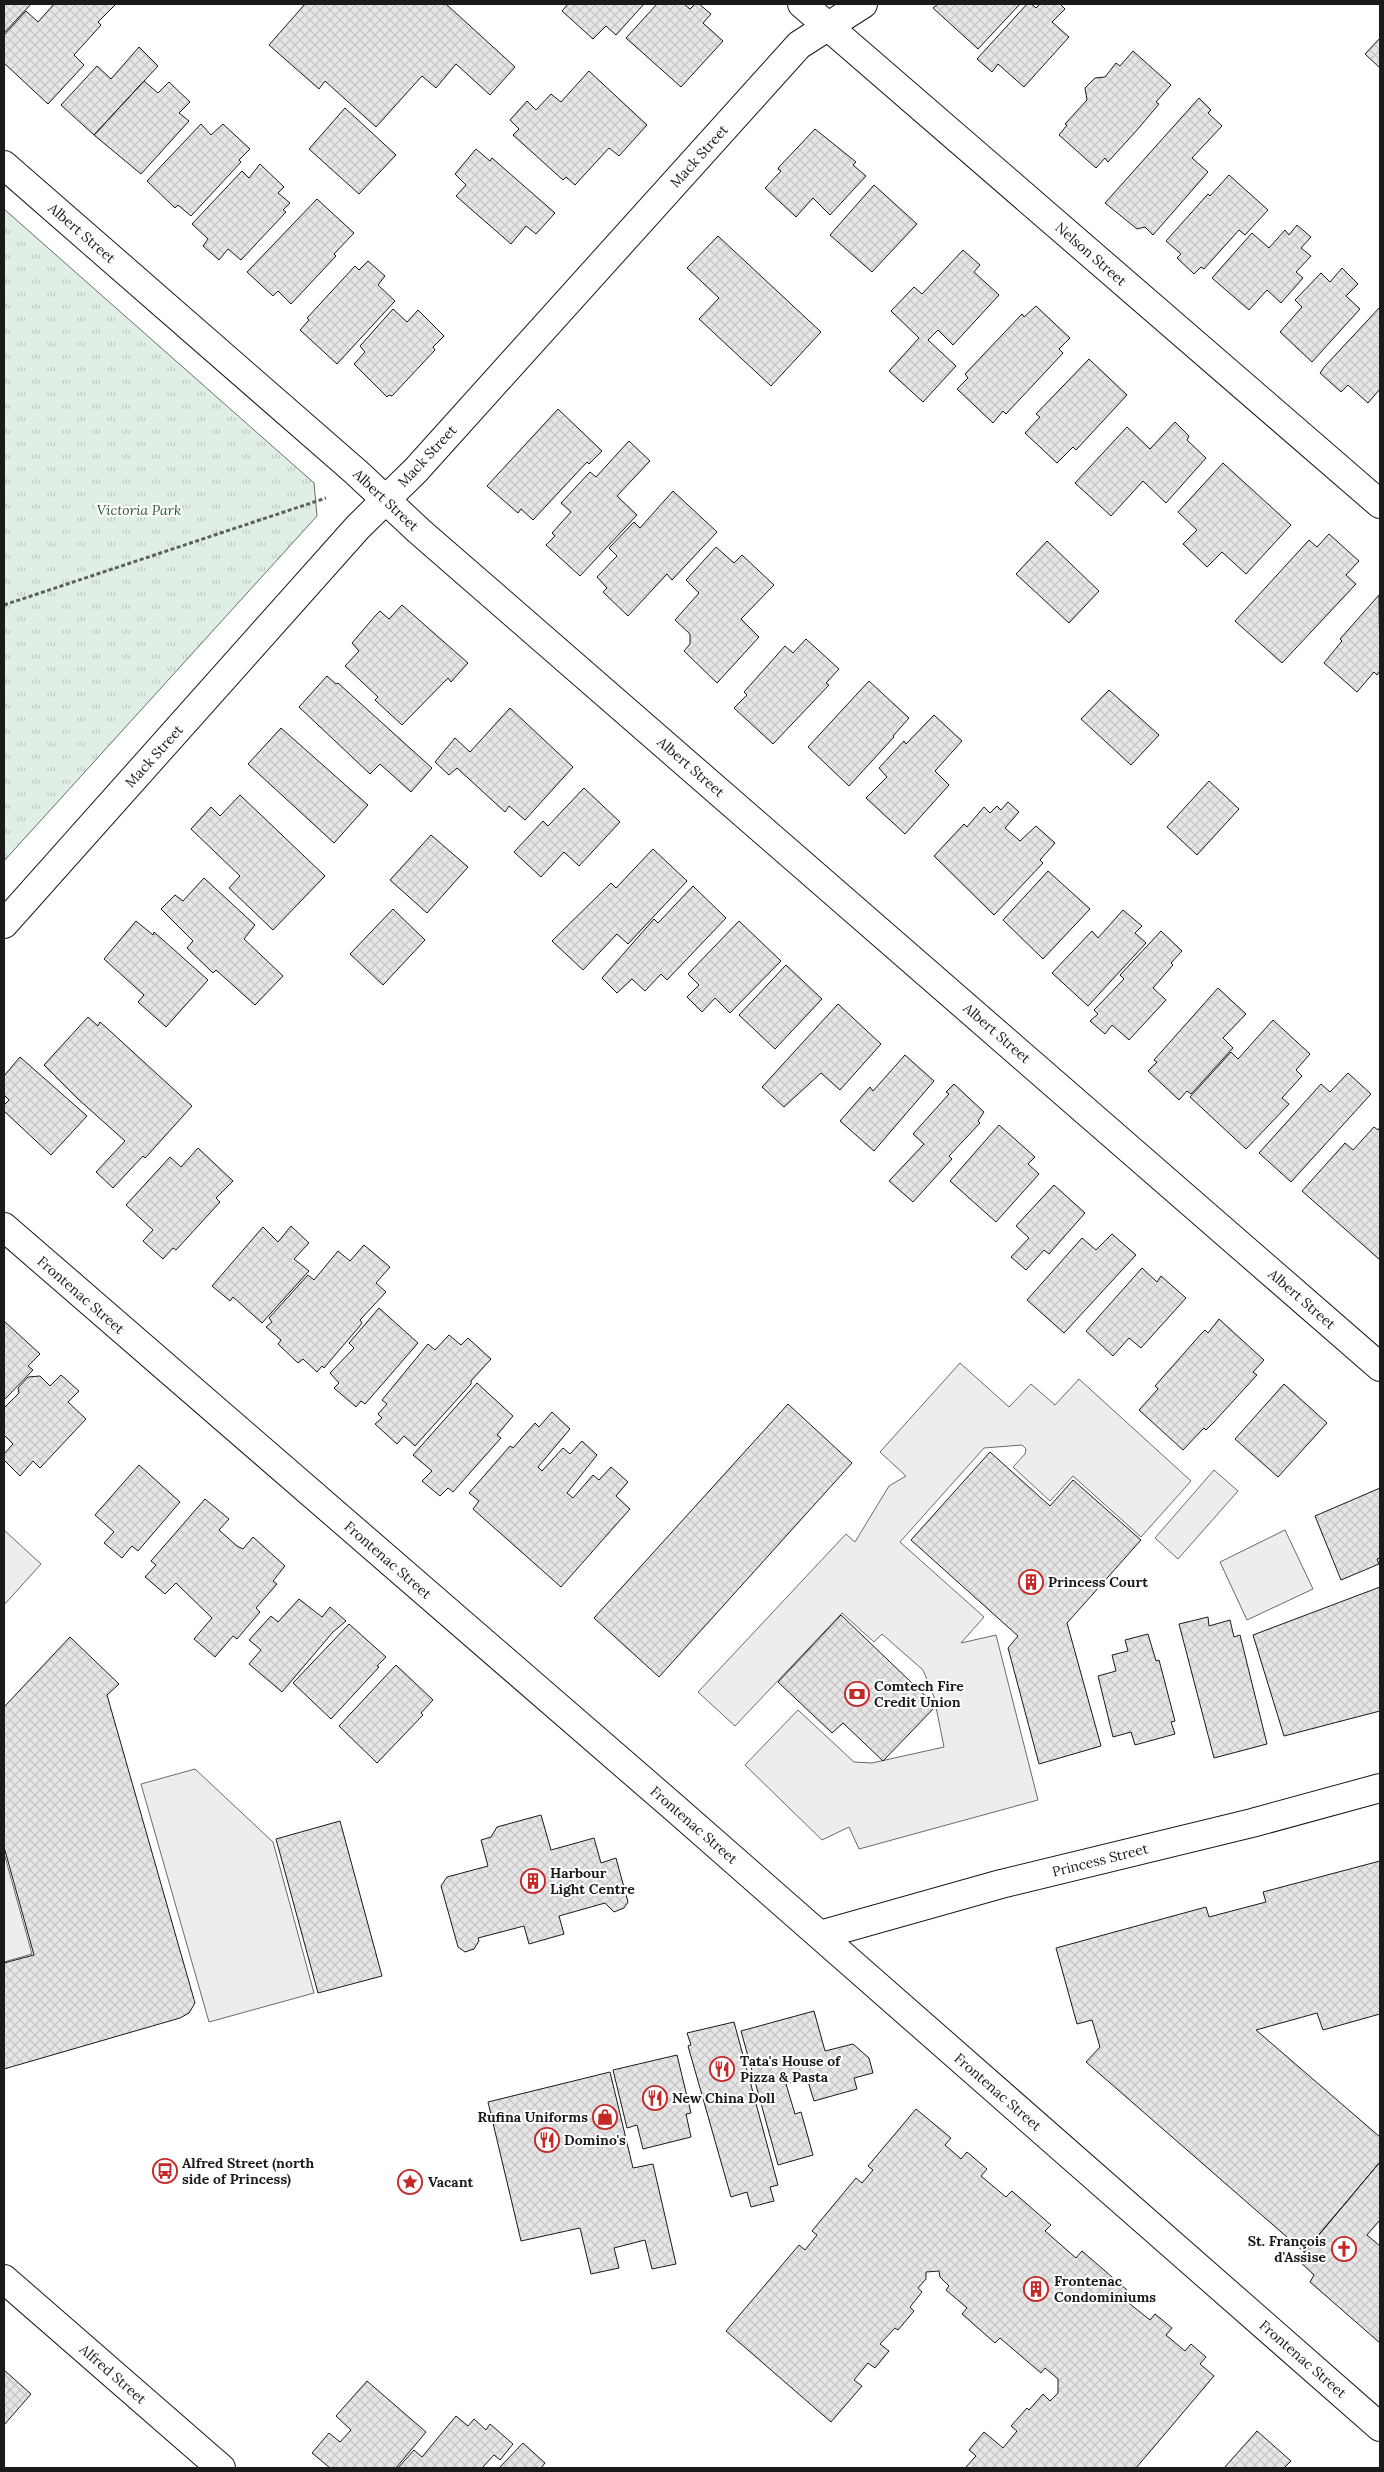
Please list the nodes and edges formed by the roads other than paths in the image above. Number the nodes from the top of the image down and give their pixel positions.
1 (802, 4) edge
2 (862, 4) edge
3 (828, 26) junction
4 (4, 165) edge
5 (386, 500) junction
6 (1380, 504) edge
7 (4, 924) edge
8 (4, 1228) edge
9 (1380, 1367) edge
10 (1380, 1788) edge
11 (820, 1935) junction
12 (4, 2280) edge
13 (1380, 2427) edge
14 (222, 2468) edge

1 - 3 street, Nelson Street
2 - 3 street, Mack Street
3 - 5 street, Mack Street
3 - 6 street, Nelson Street
4 - 5 street, Albert Street
5 - 7 street, Mack Street
5 - 9 street, Albert Street
8 - 11 street, Frontenac Street
10 - 11 street, Princess Street
11 - 13 street, Frontenac Street
12 - 14 street, Alfred Street

